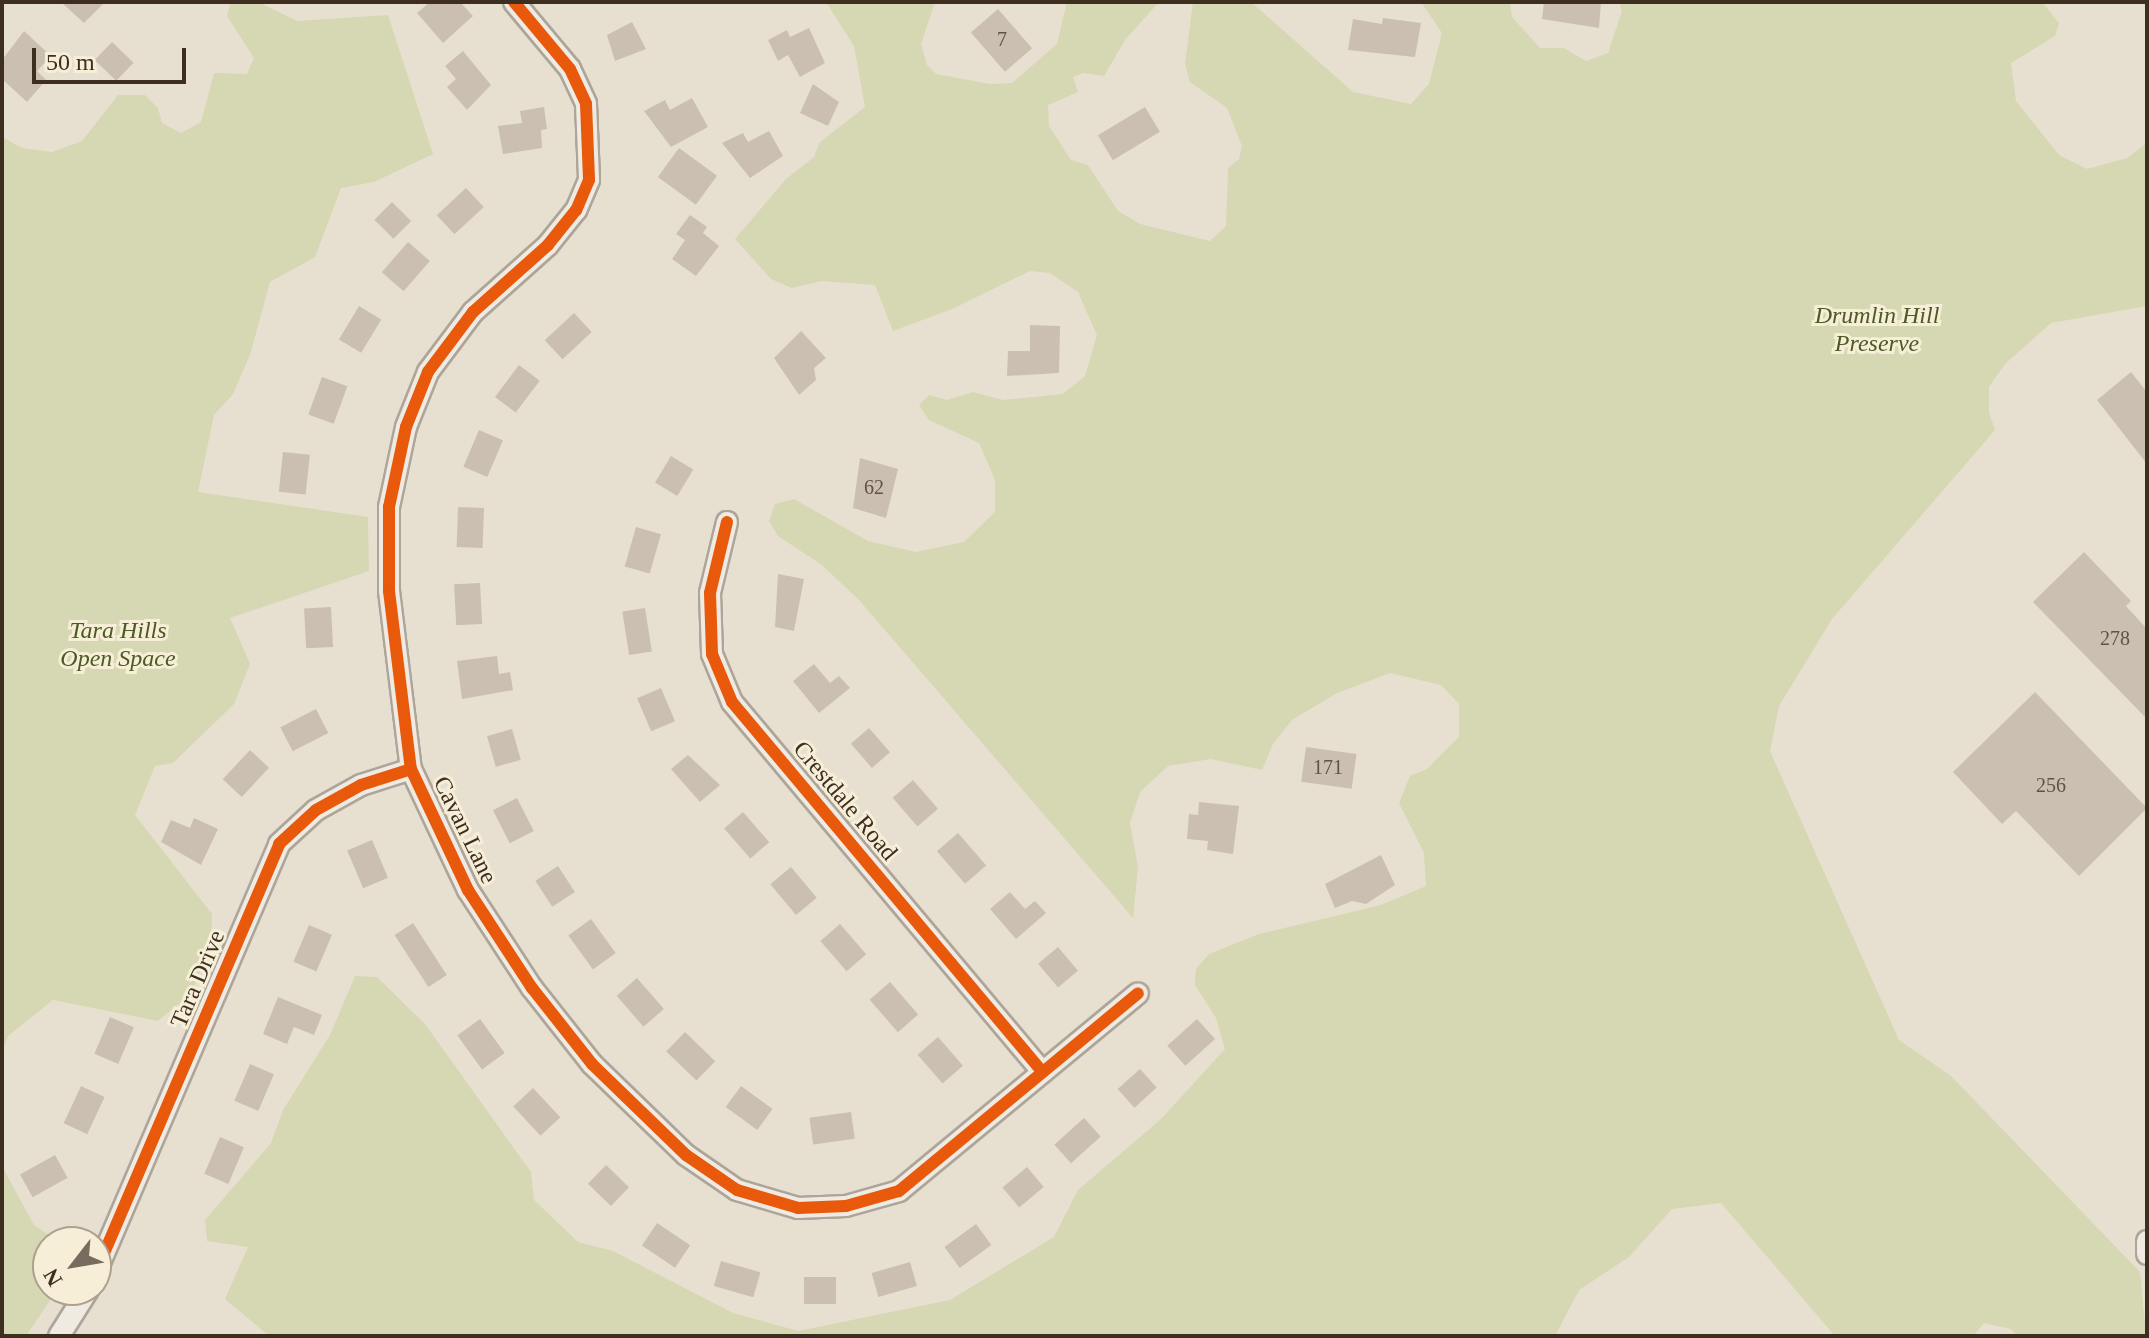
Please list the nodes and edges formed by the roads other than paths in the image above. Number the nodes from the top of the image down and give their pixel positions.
1 (514, 2) edge
2 (727, 522) dead end
3 (411, 769) junction
4 (1138, 993) dead end
5 (1042, 1072) junction
6 (112, 1235) edge
7 (2147, 1241) edge
8 (2147, 1254) edge
9 (78, 1306) edge
10 (59, 1336) edge

1 - 3 street, Cavan Lane
2 - 5 street, Crestdale Road
3 - 5 street, Cavan Lane
3 - 6 street, Tara Drive
4 - 5 street, Cavan Lane
7 - 8 street
9 - 10 street

